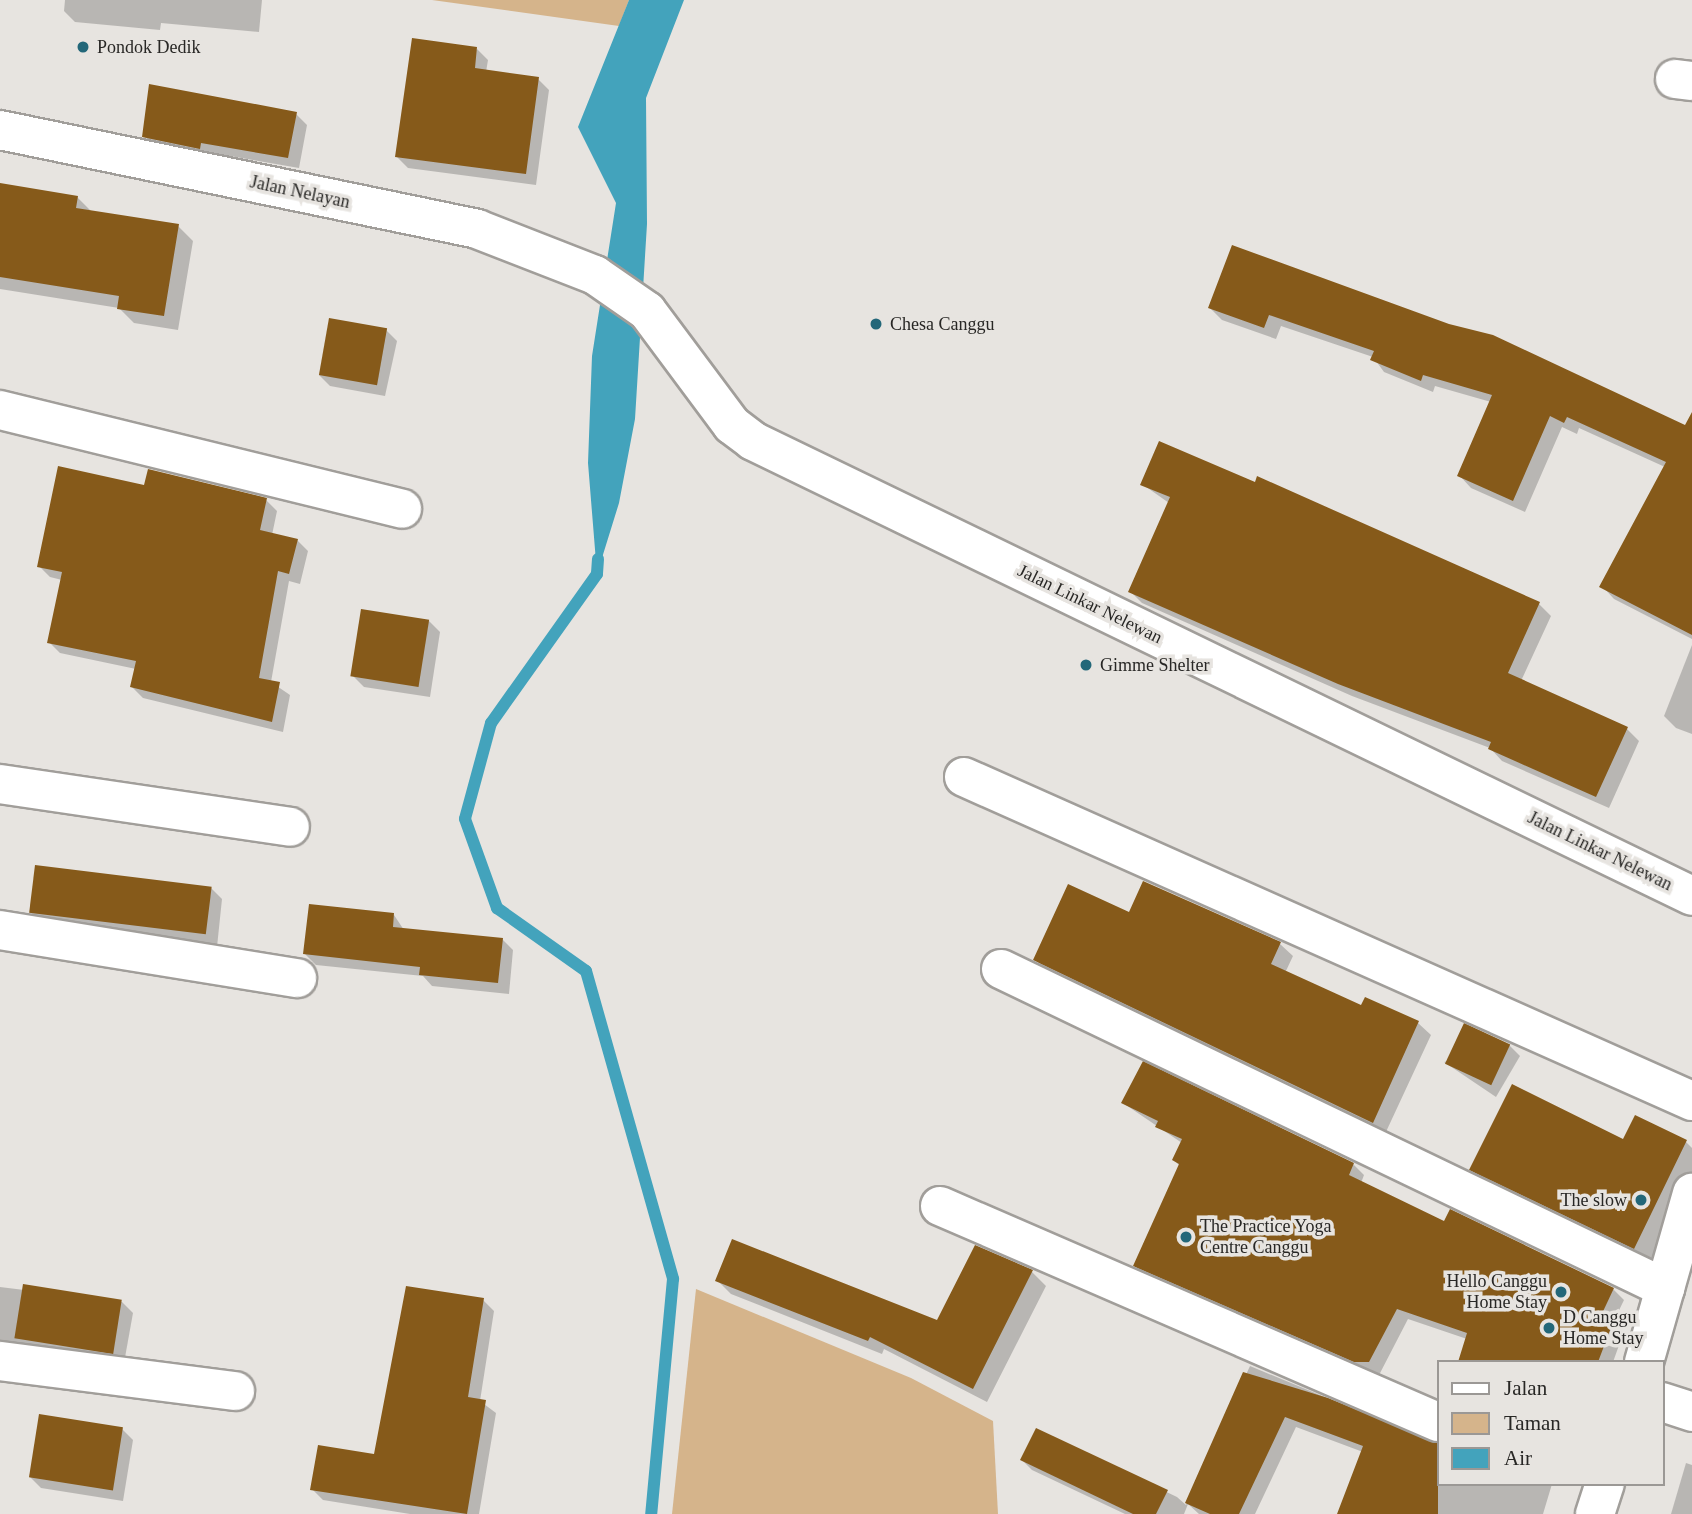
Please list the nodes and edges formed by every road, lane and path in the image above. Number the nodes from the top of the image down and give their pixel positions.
1 (0, 130) edge
2 (647, 311) joint
3 (0, 410) edge
4 (402, 509) dead end
5 (964, 777) dead end
6 (0, 784) edge
7 (290, 827) dead end
8 (1692, 896) edge
9 (0, 930) edge
10 (1001, 969) dead end
11 (297, 978) dead end
12 (1692, 1101) edge
13 (1692, 1193) edge
14 (940, 1206) dead end
15 (1665, 1288) junction
16 (1645, 1360) edge
17 (0, 1361) edge
18 (235, 1391) dead end
19 (1664, 1403) edge
20 (1692, 1412) edge
21 (1436, 1421) edge

1 - 2 street, Jalan Nelayan
2 - 8 street, Jalan Linkar Nelewan
3 - 4 street
5 - 12 street
6 - 7 street
9 - 11 street
10 - 15 street
13 - 15 street
14 - 21 street
15 - 16 street
17 - 18 street
19 - 20 street

